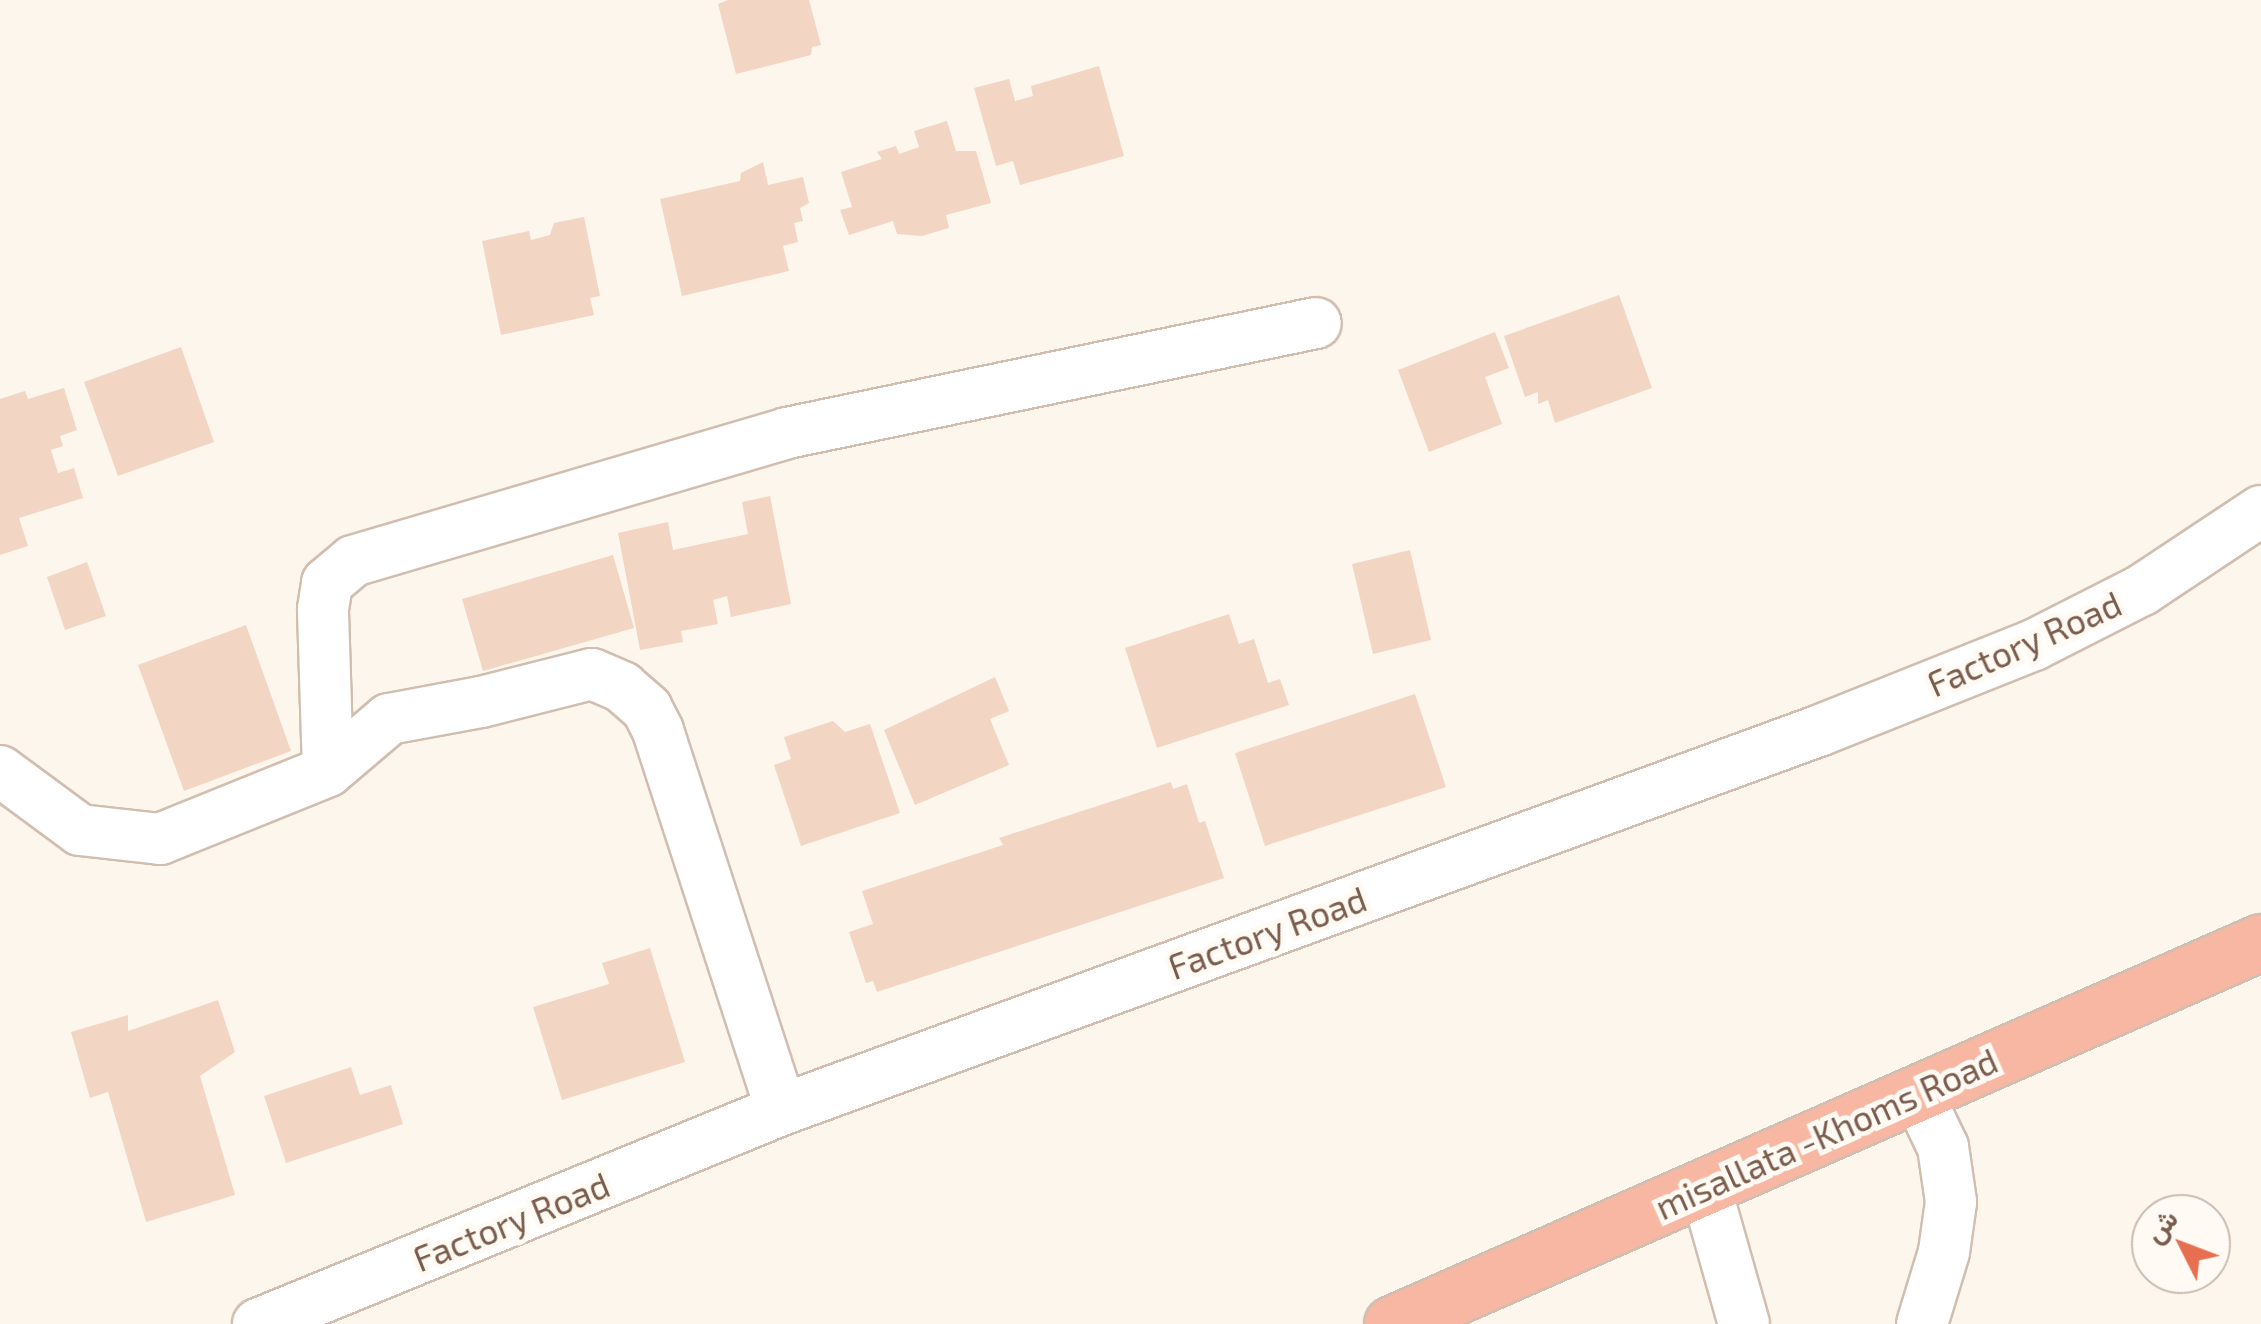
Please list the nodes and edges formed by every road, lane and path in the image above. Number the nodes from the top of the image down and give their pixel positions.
1 (1316, 323) dead end
2 (2261, 511) edge
3 (0, 771) edge
4 (328, 771) junction
5 (2261, 942) edge
6 (1918, 1093) junction
7 (781, 1110) junction
8 (1705, 1186) junction
9 (258, 1324) edge
10 (1392, 1324) edge
11 (1744, 1324) edge
12 (1922, 1324) edge

1 - 4 street
2 - 7 street, Factory Road
3 - 4 street
4 - 7 street
5 - 6 highway, misallata -Khoms Road
6 - 8 highway, misallata -Khoms Road
6 - 12 street
7 - 9 street, Factory Road
8 - 10 highway, misallata -Khoms Road
8 - 11 street

